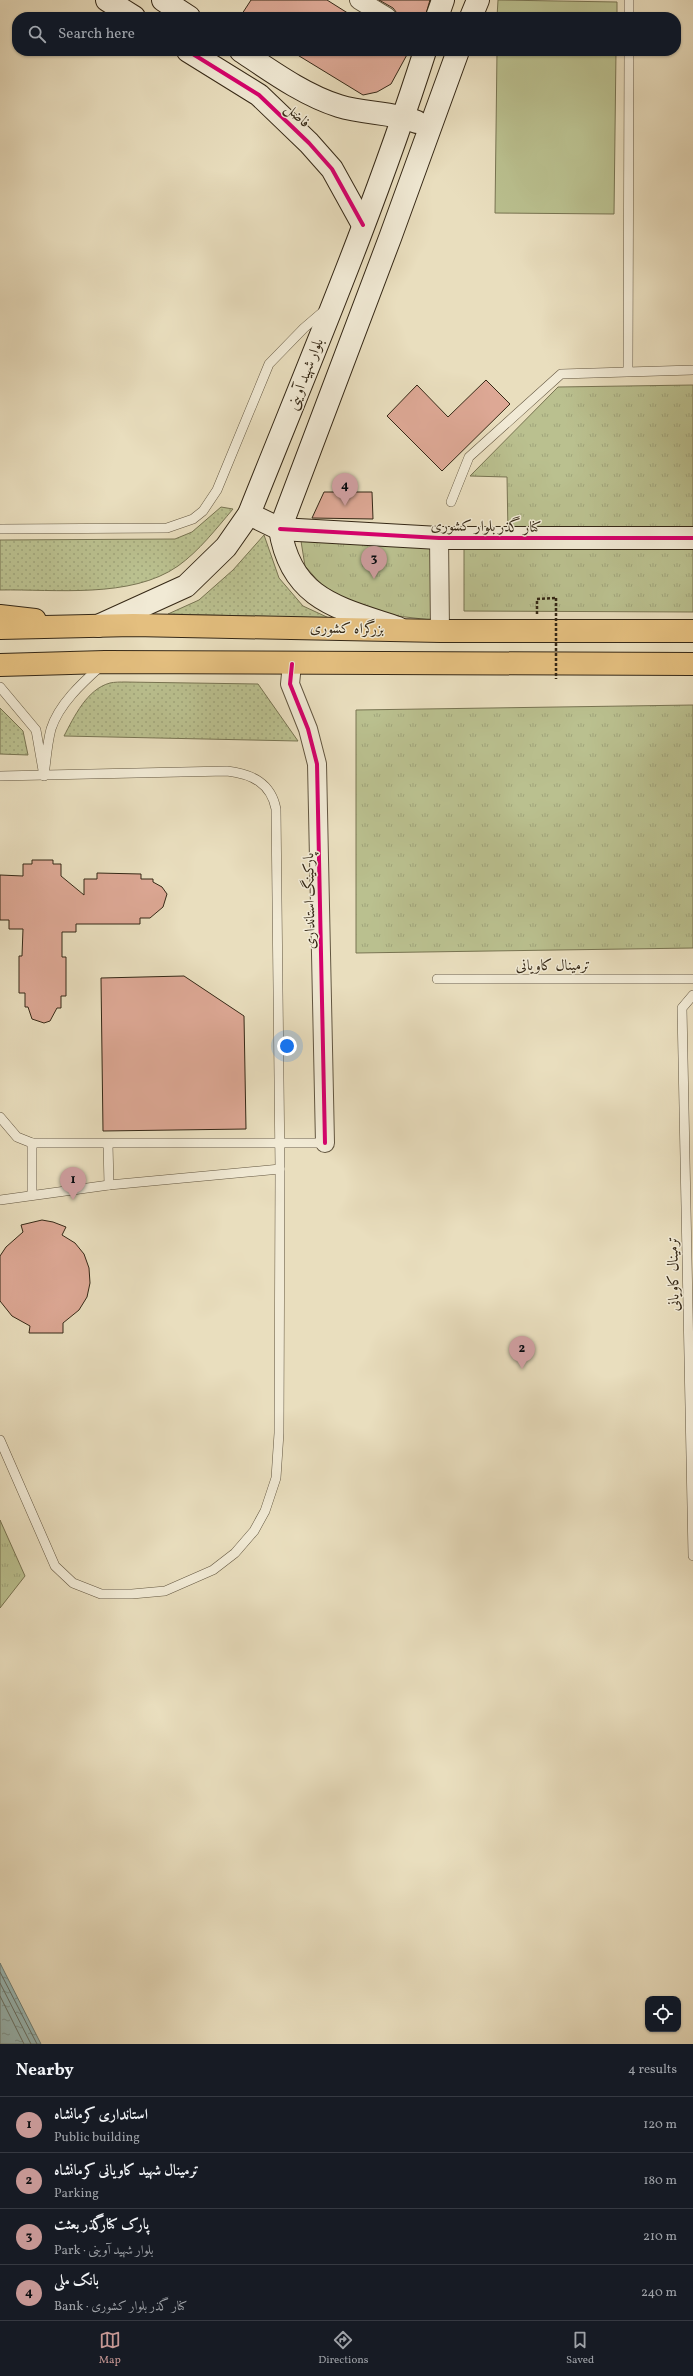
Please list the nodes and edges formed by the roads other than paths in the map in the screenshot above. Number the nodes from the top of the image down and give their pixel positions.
1 (107, 0) edge
2 (163, 0) edge
3 (359, 0) edge
4 (443, 0) edge
5 (478, 0) edge
6 (629, 0) edge
7 (126, 12) edge
8 (181, 12) edge
9 (379, 12) edge
10 (439, 12) edge
11 (473, 12) edge
12 (629, 12) edge
13 (196, 56) edge
14 (249, 56) edge
15 (422, 56) edge
16 (456, 56) edge
17 (629, 56) edge
18 (404, 117) junction
19 (430, 128) junction
20 (363, 224) junction
21 (332, 304) junction
22 (693, 370) edge
23 (628, 371) junction
24 (451, 502) dead end
25 (250, 514) junction
26 (280, 529) junction
27 (0, 530) edge
28 (439, 538) junction
29 (693, 538) edge
30 (0, 616) edge
31 (98, 626) junction
32 (0, 627) edge
33 (401, 629) junction
34 (440, 631) junction
35 (693, 631) edge
36 (105, 662) junction
37 (292, 664) junction
38 (693, 664) edge
39 (0, 665) edge
40 (0, 687) edge
41 (0, 776) edge
42 (44, 776) junction
43 (437, 979) dead end
44 (693, 979) edge
45 (693, 995) edge
46 (0, 1117) edge
47 (32, 1143) junction
48 (325, 1143) joint
49 (108, 1144) junction
50 (280, 1144) junction
51 (280, 1169) junction
52 (109, 1185) junction
53 (32, 1195) junction
54 (0, 1200) edge
55 (0, 1440) edge
56 (693, 1556) edge

1 - 7 main road
2 - 8 main road
3 - 9 street
4 - 10 main road
5 - 11 main road
6 - 12 lane
13 - 20 main road, فاضل
14 - 18 main road, فاضل
15 - 18 main road, بلوار شهید آوینی
16 - 19 main road, بلوار شهید آوینی
17 - 23 lane
18 - 19 main road, فاضل
18 - 20 main road, بلوار شهید آوینی
19 - 26 main road, بلوار شهید آوینی
20 - 21 main road, بلوار شهید آوینی
21 - 25 main road, بلوار شهید آوینی
21 - 27 lane
22 - 23 lane
23 - 24 lane
25 - 26 main road
25 - 31 main road, بلوار شهید آوینی
26 - 28 main road, کنار گذر بلوار کشوری
26 - 33 main road
28 - 29 main road, کنار گذر بلوار کشوری
28 - 34 street
30 - 31 main road
31 - 32 main road, بزرگراه کشوری
31 - 33 main road, بزرگراه کشوری
33 - 34 main road, بزرگراه کشوری
34 - 35 main road, بزرگراه کشوری
36 - 37 main road
36 - 39 main road
36 - 42 lane
37 - 38 main road
37 - 48 street, پارکینگ استانداری
40 - 42 lane
41 - 42 lane
42 - 50 lane
43 - 44 lane, ترمینال کاویانی
45 - 56 lane, ترمینال کاویانی
46 - 47 lane
47 - 49 lane
47 - 53 lane
48 - 50 lane
49 - 50 lane
49 - 52 lane
50 - 51 lane
51 - 52 lane
51 - 55 lane
52 - 53 lane
53 - 54 lane

